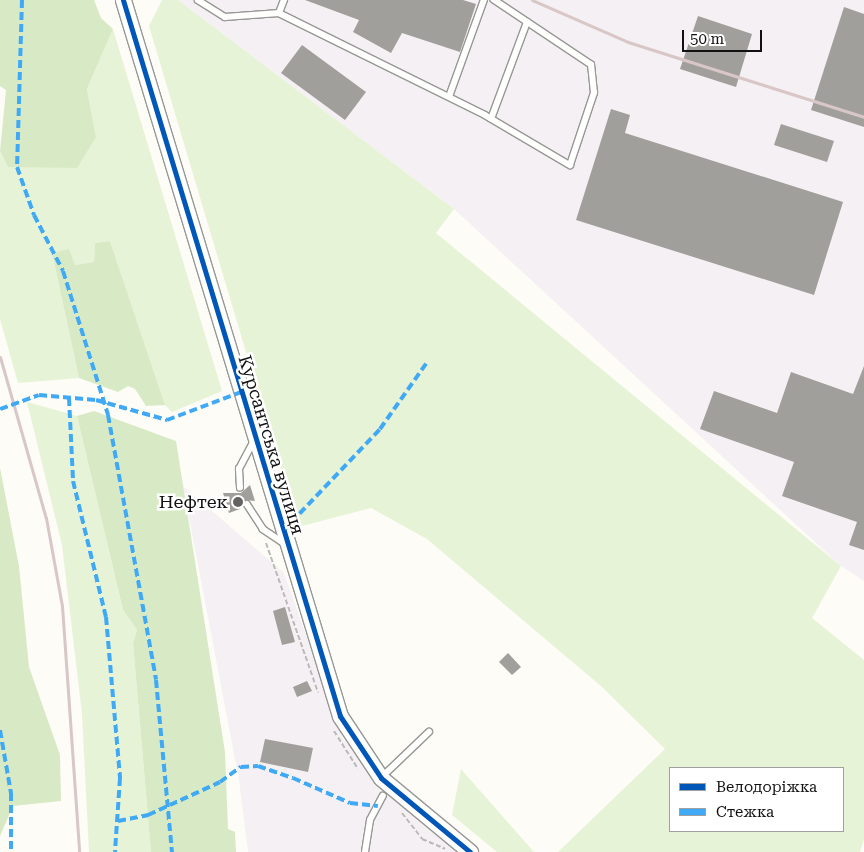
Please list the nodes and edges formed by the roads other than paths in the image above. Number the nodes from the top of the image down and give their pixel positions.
1 (123, 0) edge
2 (198, 0) edge
3 (284, 0) edge
4 (484, 0) edge
5 (494, 0) edge
6 (279, 14) junction
7 (527, 22) junction
8 (449, 97) junction
9 (491, 119) junction
10 (255, 439) junction
11 (240, 488) dead end
12 (247, 504) dead end
13 (287, 544) junction
14 (429, 732) dead end
15 (381, 778) junction
16 (384, 796) dead end
17 (365, 852) edge
18 (470, 852) edge

1 - 10 street, Курсантська вулиця
2 - 6 lane
3 - 6 lane
4 - 8 lane
5 - 7 lane
6 - 8 lane
7 - 9 lane
7 - 9 lane
8 - 9 lane
10 - 11 lane
10 - 13 street, Курсантська вулиця
12 - 13 lane
13 - 15 street, Курсантська вулиця
14 - 15 lane
15 - 18 street, Курсантська вулиця
16 - 17 lane

